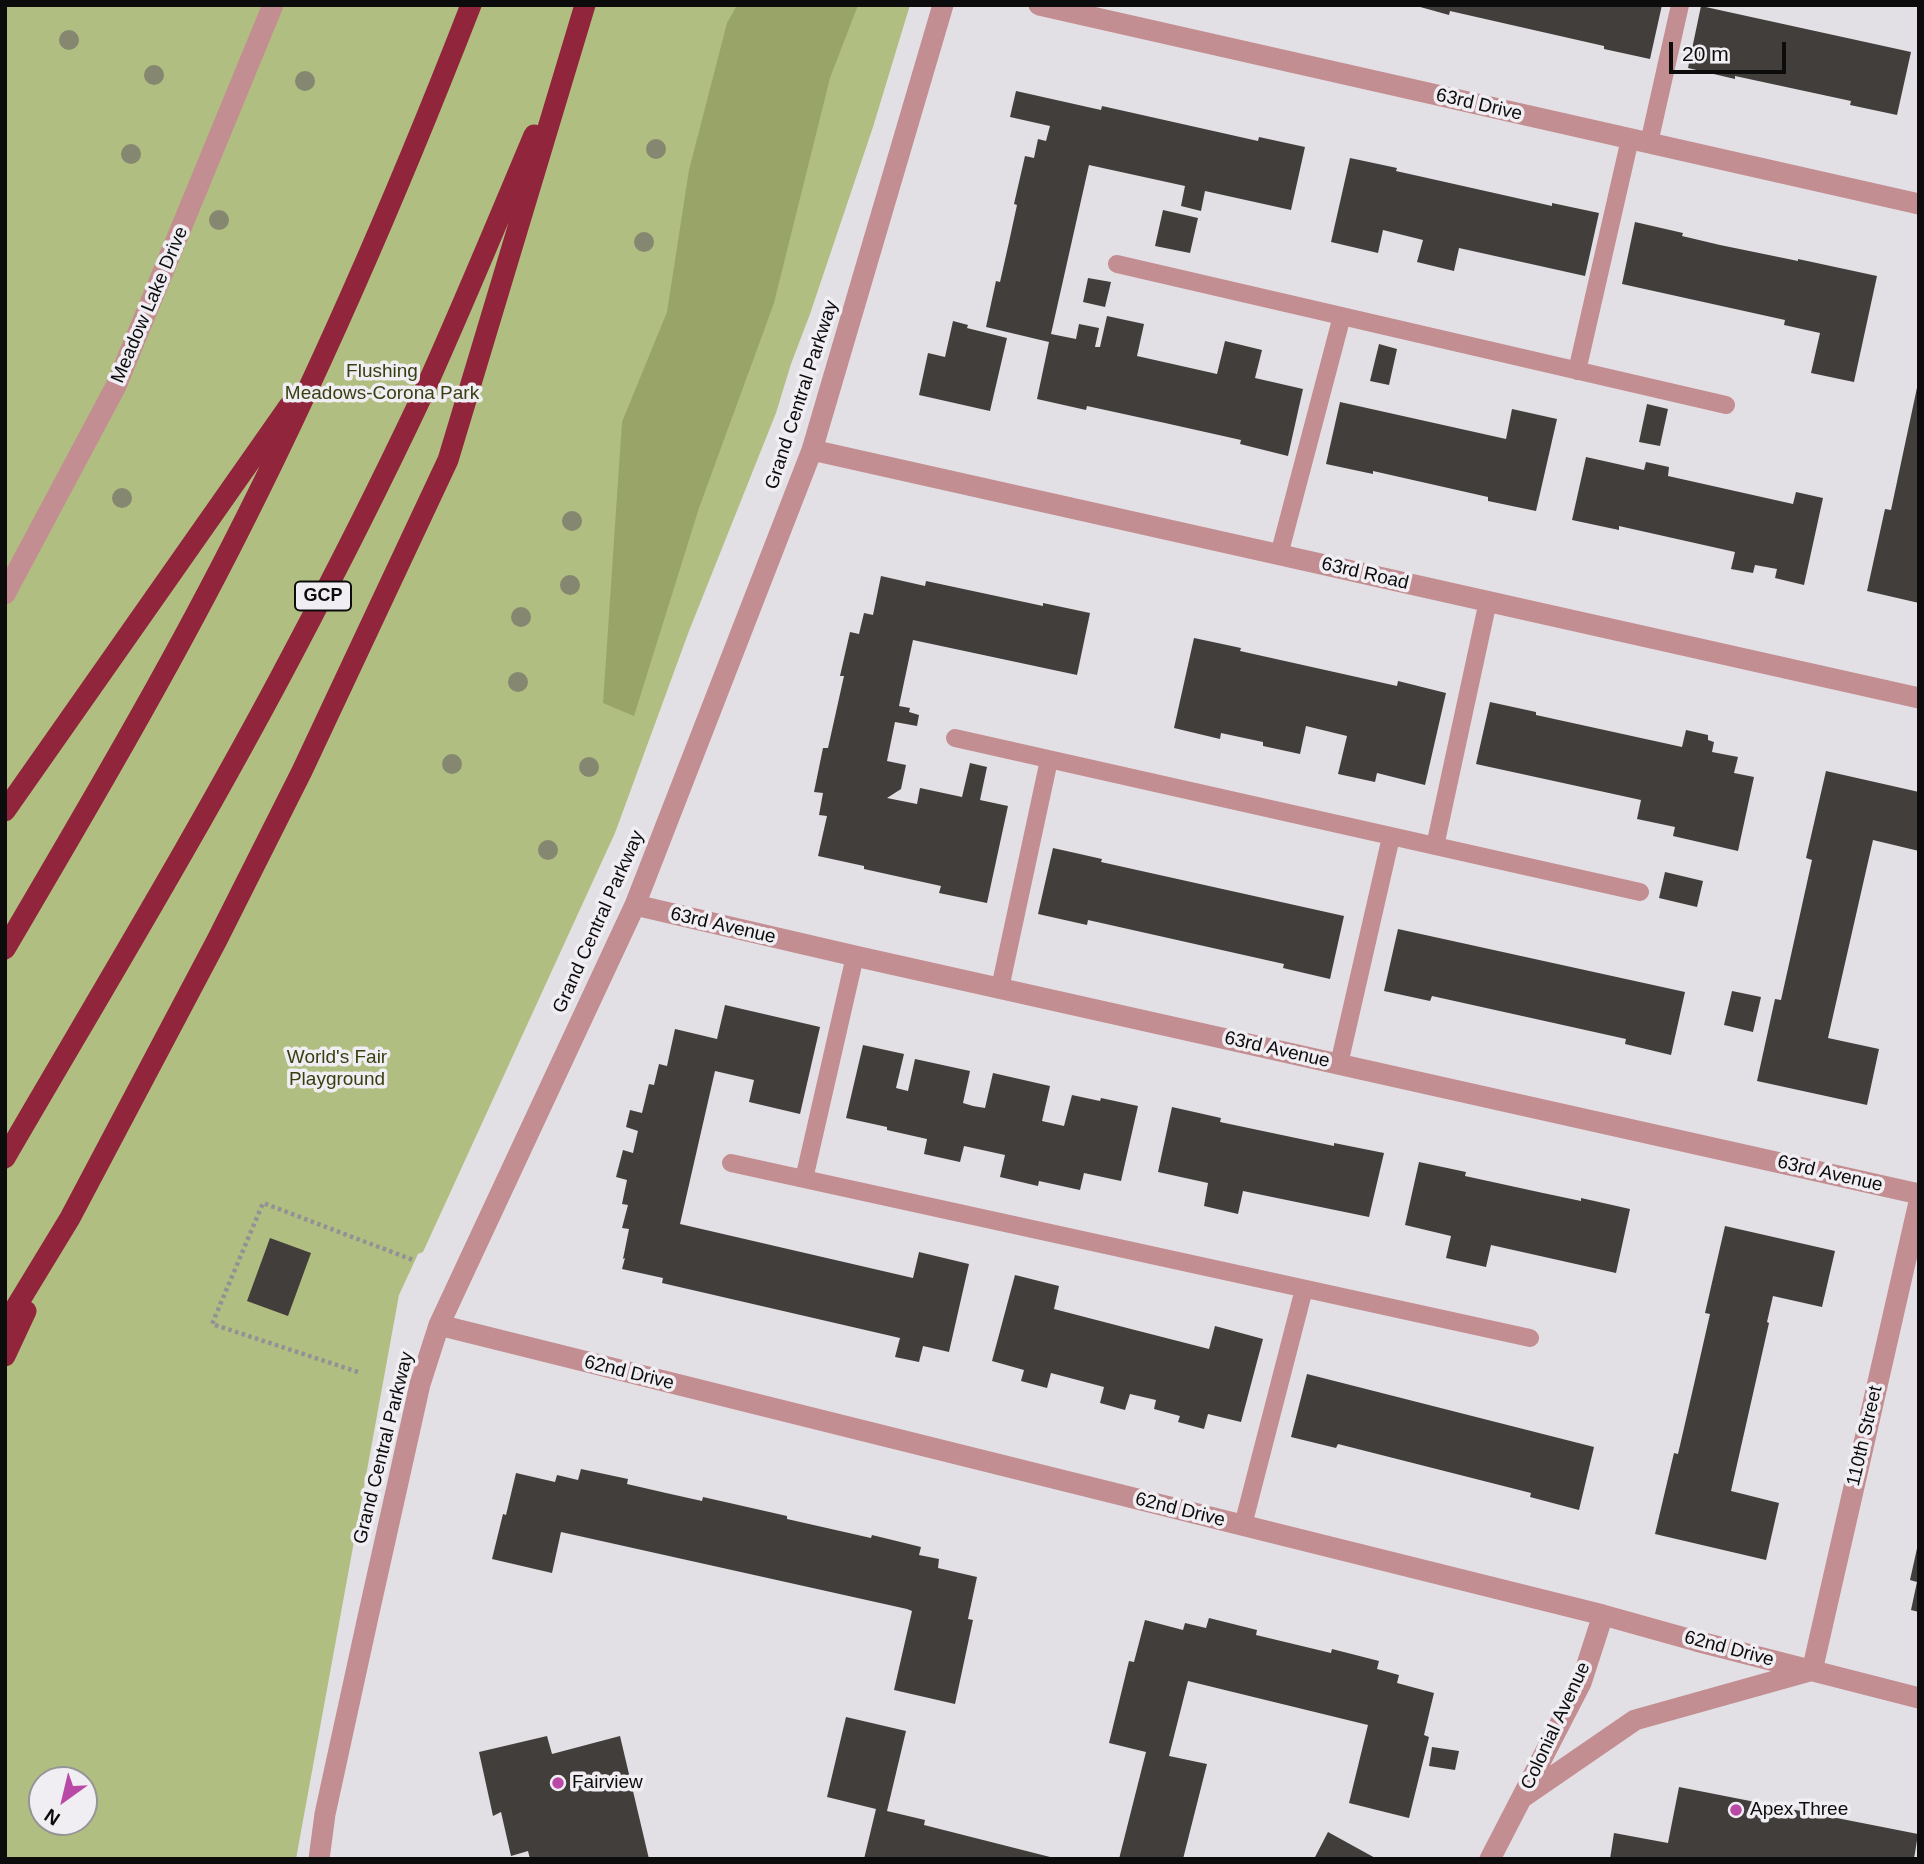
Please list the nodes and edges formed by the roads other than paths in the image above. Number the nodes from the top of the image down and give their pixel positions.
1 (274, 5) edge
2 (471, 5) edge
3 (585, 5) edge
4 (943, 5) edge
5 (1039, 5) edge
6 (1680, 5) edge
7 (1639, 141) junction
8 (1919, 204) edge
9 (1117, 264) dead end
10 (1342, 316) junction
11 (324, 355) junction
12 (1577, 371) junction
13 (1726, 405) dead end
14 (812, 450) junction
15 (1279, 555) junction
16 (5, 594) edge
17 (1488, 601) junction
18 (1919, 698) edge
19 (955, 738) dead end
20 (1049, 760) junction
21 (5, 811) edge
22 (1391, 837) junction
23 (1435, 846) junction
24 (1640, 892) dead end
25 (635, 905) junction
26 (5, 948) edge
27 (855, 956) junction
28 (1000, 988) junction
29 (1339, 1064) junction
30 (5, 1158) edge
31 (731, 1163) dead end
32 (804, 1179) junction
33 (1919, 1194) edge
34 (1919, 1202) edge
35 (70, 1217) junction
36 (1304, 1289) junction
37 (5, 1325) edge
38 (439, 1325) junction
39 (1530, 1338) dead end
40 (5, 1356) edge
41 (1243, 1525) junction
42 (1603, 1615) junction
43 (1812, 1671) junction
44 (1919, 1698) edge
45 (1523, 1797) junction
46 (319, 1859) edge
47 (1490, 1859) edge

1 - 16 street, Meadow Lake Drive
2 - 11 highway
3 - 30 highway, GCP
3 - 35 highway
4 - 14 street, Grand Central Parkway
5 - 7 street, 63rd Drive
6 - 7 lane
7 - 8 street, 63rd Drive
7 - 12 lane
9 - 10 lane
10 - 12 lane
10 - 15 lane
11 - 21 highway
11 - 26 highway
12 - 13 lane
14 - 15 street, 63rd Road
14 - 25 street, Grand Central Parkway
15 - 17 street, 63rd Road
17 - 18 street, 63rd Road
17 - 23 lane
19 - 20 lane
20 - 22 lane
20 - 28 lane
22 - 23 lane
22 - 29 lane
23 - 24 lane
25 - 27 street, 63rd Avenue
25 - 38 street, Grand Central Parkway
27 - 28 street, 63rd Avenue
27 - 32 lane
28 - 29 street, 63rd Avenue
29 - 33 street, 63rd Avenue
31 - 32 lane
32 - 36 lane
34 - 43 street, 110th Street
35 - 37 highway
35 - 40 highway
36 - 39 lane
36 - 41 lane
38 - 41 street, 62nd Drive
38 - 46 street, Grand Central Parkway
41 - 42 street, 62nd Drive
42 - 43 street, 62nd Drive
42 - 45 street, Colonial Avenue
43 - 44 street, 62nd Drive
43 - 45 street, Colonial Avenue
45 - 47 street, Colonial Avenue

